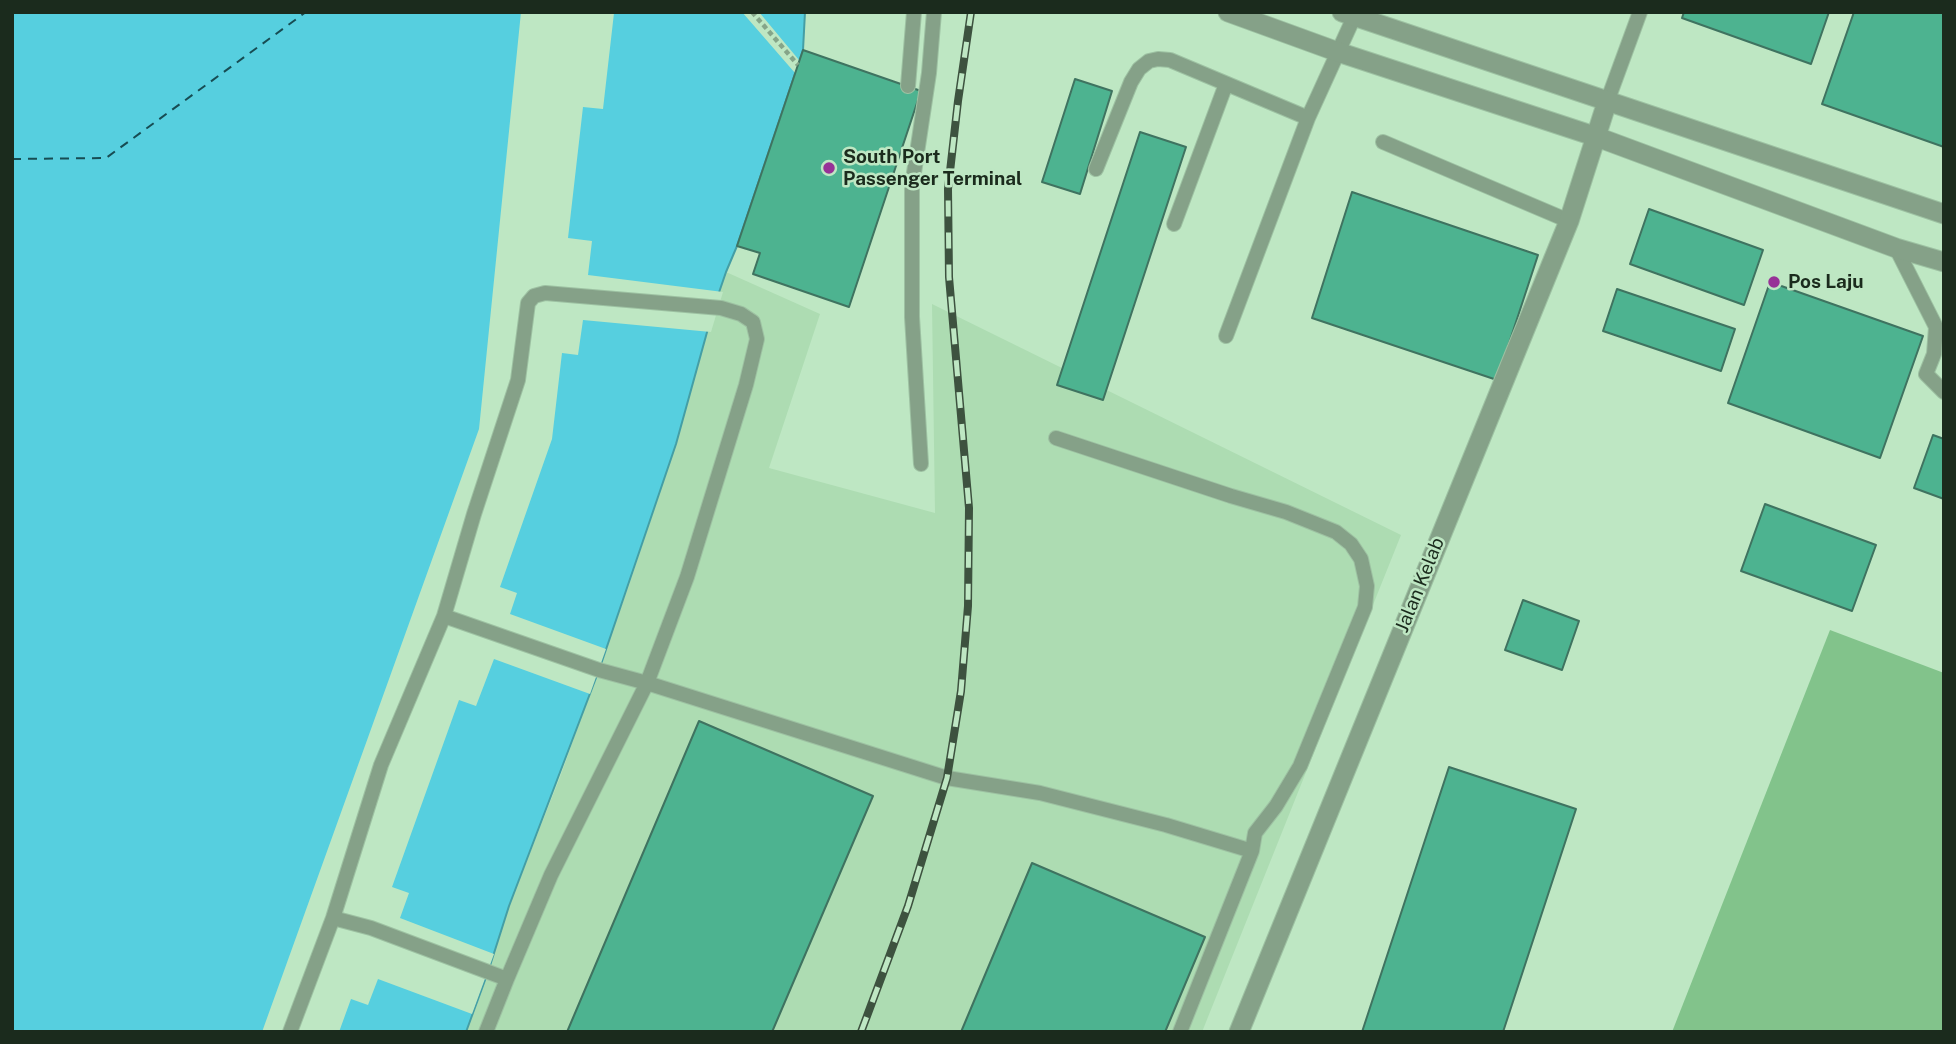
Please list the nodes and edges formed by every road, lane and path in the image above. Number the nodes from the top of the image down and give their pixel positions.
1 (752, 12) edge
2 (914, 12) edge
3 (934, 12) edge
4 (1227, 12) edge
5 (1640, 12) edge
6 (1348, 14) edge
7 (1258, 17) edge
8 (1338, 52) junction
9 (797, 65) dead end
10 (1226, 84) junction
11 (908, 86) dead end
12 (1607, 102) junction
13 (1308, 118) junction
14 (1597, 137) junction
15 (1383, 142) dead end
16 (1096, 169) dead end
17 (1944, 214) edge
18 (1569, 220) junction
19 (1174, 224) dead end
20 (1896, 248) junction
21 (1944, 262) edge
22 (1226, 336) dead end
23 (1944, 392) edge
24 (1056, 438) dead end
25 (921, 464) dead end
26 (444, 616) junction
27 (647, 683) junction
28 (1252, 851) junction
29 (333, 918) junction
30 (507, 979) junction
31 (290, 1032) edge
32 (486, 1032) edge
33 (1180, 1032) edge
34 (1239, 1032) edge

1 - 9 path
2 - 11 lane
3 - 25 lane
4 - 7 street
5 - 12 lane
6 - 8 lane
6 - 12 street
7 - 8 street
8 - 13 lane
8 - 14 street
10 - 13 lane
10 - 16 lane
10 - 19 lane
12 - 14 street, Jalan Kelab
12 - 17 street
13 - 22 lane
14 - 18 street, Jalan Kelab
14 - 20 street
15 - 18 lane
18 - 34 street, Jalan Kelab
20 - 21 street
20 - 23 lane
24 - 28 lane
26 - 27 lane
26 - 27 lane
26 - 29 lane
27 - 28 lane
27 - 30 lane
28 - 33 lane
29 - 30 lane
29 - 31 lane
30 - 32 lane

